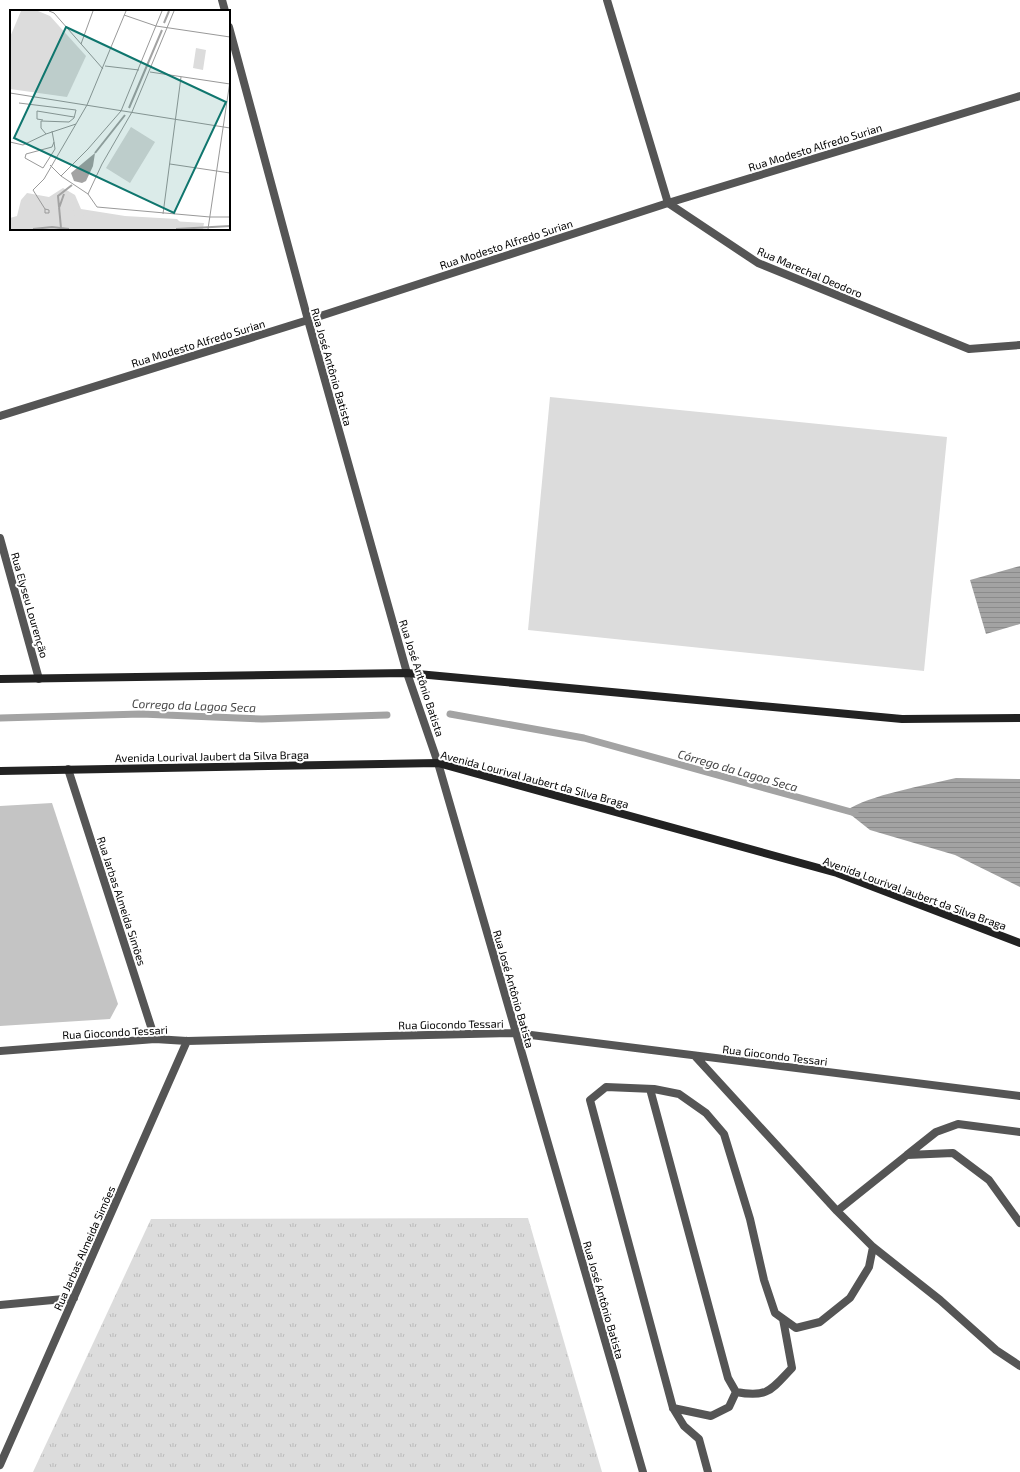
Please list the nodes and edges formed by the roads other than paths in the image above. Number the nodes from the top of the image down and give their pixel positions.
1 (222, 0) edge
2 (607, 0) edge
3 (225, 10) edge
4 (230, 31) edge
5 (1020, 96) edge
6 (668, 203) junction
7 (308, 320) junction
8 (1020, 345) edge
9 (0, 416) edge
10 (0, 538) edge
11 (407, 673) junction
12 (0, 679) edge
13 (39, 679) junction
14 (1020, 718) edge
15 (438, 763) junction
16 (68, 769) junction
17 (0, 772) edge
18 (1020, 943) edge
19 (515, 1033) junction
20 (155, 1039) junction
21 (187, 1041) junction
22 (0, 1051) edge
23 (695, 1056) junction
24 (650, 1089) junction
25 (1020, 1096) edge
26 (1020, 1132) edge
27 (907, 1155) junction
28 (837, 1211) junction
29 (1020, 1223) edge
30 (873, 1247) junction
31 (74, 1298) junction
32 (0, 1305) edge
33 (783, 1319) junction
34 (1020, 1366) edge
35 (736, 1392) junction
36 (673, 1408) junction
37 (0, 1465) edge
38 (643, 1472) edge
39 (708, 1472) edge

1 - 3 street
2 - 6 street
4 - 7 street, Rua José Antônio Batista
5 - 6 street, Rua Modesto Alfredo Surian
6 - 7 street, Rua Modesto Alfredo Surian
6 - 8 street, Rua Marechal Deodoro
7 - 9 street, Rua Modesto Alfredo Surian
7 - 11 street, Rua José Antônio Batista
10 - 13 street, Rua Elyseu Lourenção
11 - 13 street
11 - 14 street
11 - 15 street, Rua José Antônio Batista
12 - 13 street
15 - 16 street, Avenida Lourival Jaubert da Silva Braga
15 - 18 street, Avenida Lourival Jaubert da Silva Braga
15 - 19 street, Rua José Antônio Batista
16 - 17 street, Avenida Lourival Jaubert da Silva Braga
16 - 20 street, Rua Jarbas Almeida Simões
19 - 21 street, Rua Giocondo Tessari
19 - 23 street, Rua Giocondo Tessari
19 - 38 street, Rua José Antônio Batista
20 - 21 street, Rua Giocondo Tessari
20 - 22 street, Rua Giocondo Tessari
21 - 31 street, Rua Jarbas Almeida Simões
23 - 25 street, Rua Giocondo Tessari
23 - 28 street
24 - 33 street
24 - 35 street
24 - 36 street
26 - 27 street
27 - 28 street
27 - 29 street
28 - 30 street
30 - 33 street
30 - 34 street
31 - 32 street
31 - 37 street, Rua Jarbas Almeida Simões
33 - 35 street
35 - 36 street
36 - 39 street

